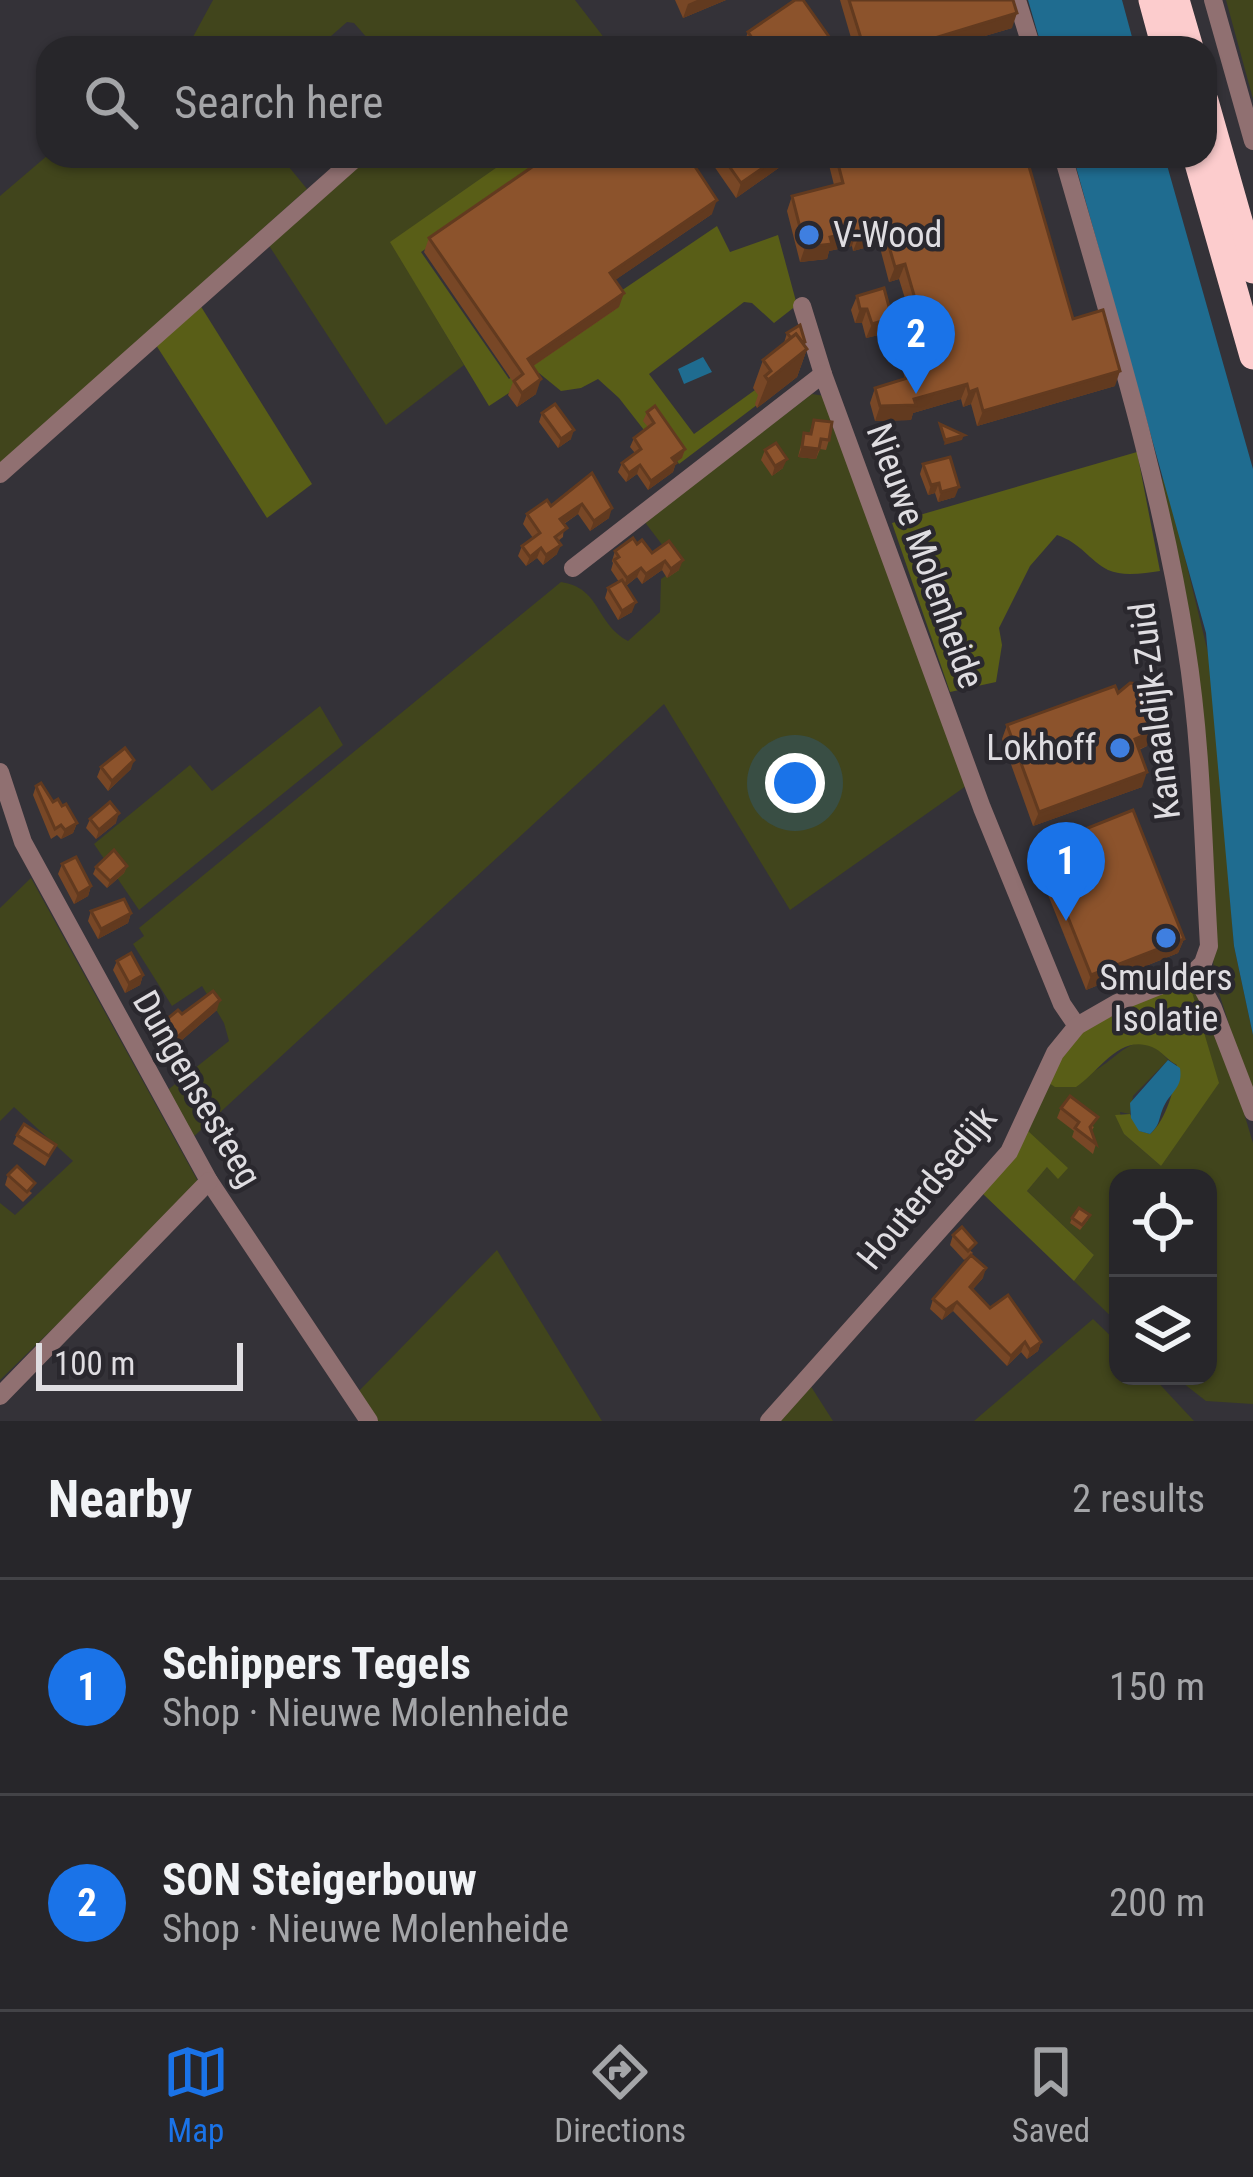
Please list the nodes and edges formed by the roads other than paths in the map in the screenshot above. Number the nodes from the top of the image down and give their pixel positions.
1 (1017, 0) edge
2 (1152, 0) edge
3 (1176, 0) edge
4 (1213, 0) edge
5 (1028, 36) edge
6 (1162, 36) edge
7 (1186, 36) edge
8 (1253, 141) edge
9 (1217, 143) edge
10 (344, 168) edge
11 (1066, 168) edge
12 (1199, 168) edge
13 (1253, 270) edge
14 (802, 306) dead end
15 (1253, 356) edge
16 (823, 374) junction
17 (0, 474) edge
18 (573, 568) dead end
19 (0, 772) edge
20 (1194, 972) junction
21 (1077, 1026) junction
22 (1253, 1112) edge
23 (209, 1181) junction
24 (0, 1396) edge
25 (369, 1421) edge
26 (769, 1421) edge

1 - 5 street
2 - 6 highway
3 - 7 highway
4 - 8 street
9 - 13 highway
10 - 17 street
11 - 20 street, Kanaaldijk-Zuid
12 - 15 highway
14 - 16 street, Nieuwe Molenheide
16 - 18 street
16 - 21 street, Nieuwe Molenheide
19 - 23 street, Dungensesteeg
20 - 21 street, Houterdsedijk
20 - 22 street
21 - 26 street, Houterdsedijk
23 - 24 street
23 - 25 street, Dungensesteeg

